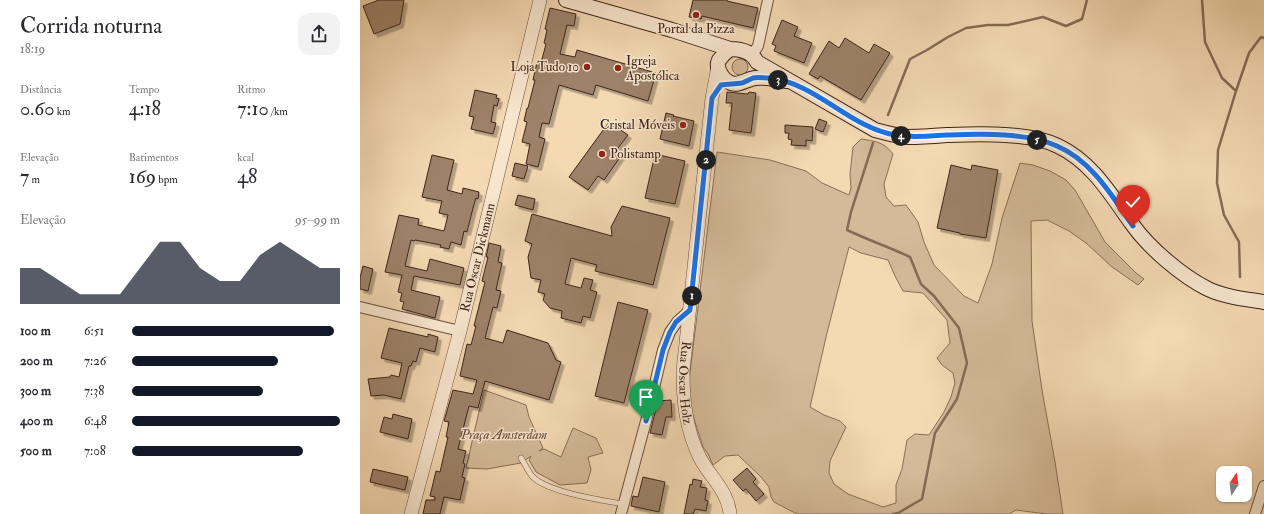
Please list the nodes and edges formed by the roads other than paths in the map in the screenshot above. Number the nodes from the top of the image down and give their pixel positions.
1 (540, 0) edge
2 (566, 0) edge
3 (768, 0) edge
4 (689, 36) junction
5 (730, 49) junction
6 (755, 59) junction
7 (718, 64) junction
8 (753, 78) junction
9 (731, 83) junction
10 (796, 84) junction
11 (712, 98) junction
12 (1264, 302) edge
13 (360, 307) edge
14 (690, 310) junction
15 (460, 332) junction
16 (521, 458) dead end
17 (1264, 486) edge
18 (622, 509) edge
19 (411, 514) edge
20 (730, 514) edge
21 (1255, 514) edge

1 - 15 street, Rua Oscar Dickmann
2 - 4 main road
3 - 6 street
4 - 5 main road
4 - 7 main road
5 - 6 main road
5 - 7 main road
6 - 8 main road
6 - 10 main road
7 - 9 main road
7 - 11 street, Rua Oscar Holz
8 - 9 main road
8 - 10 main road
9 - 11 street
10 - 12 main road
11 - 14 street, Rua Oscar Holz
13 - 15 street
14 - 18 street
14 - 20 street, Rua Oscar Holz
15 - 19 street, Rua Oscar Dickmann
16 - 18 lane
17 - 21 street

